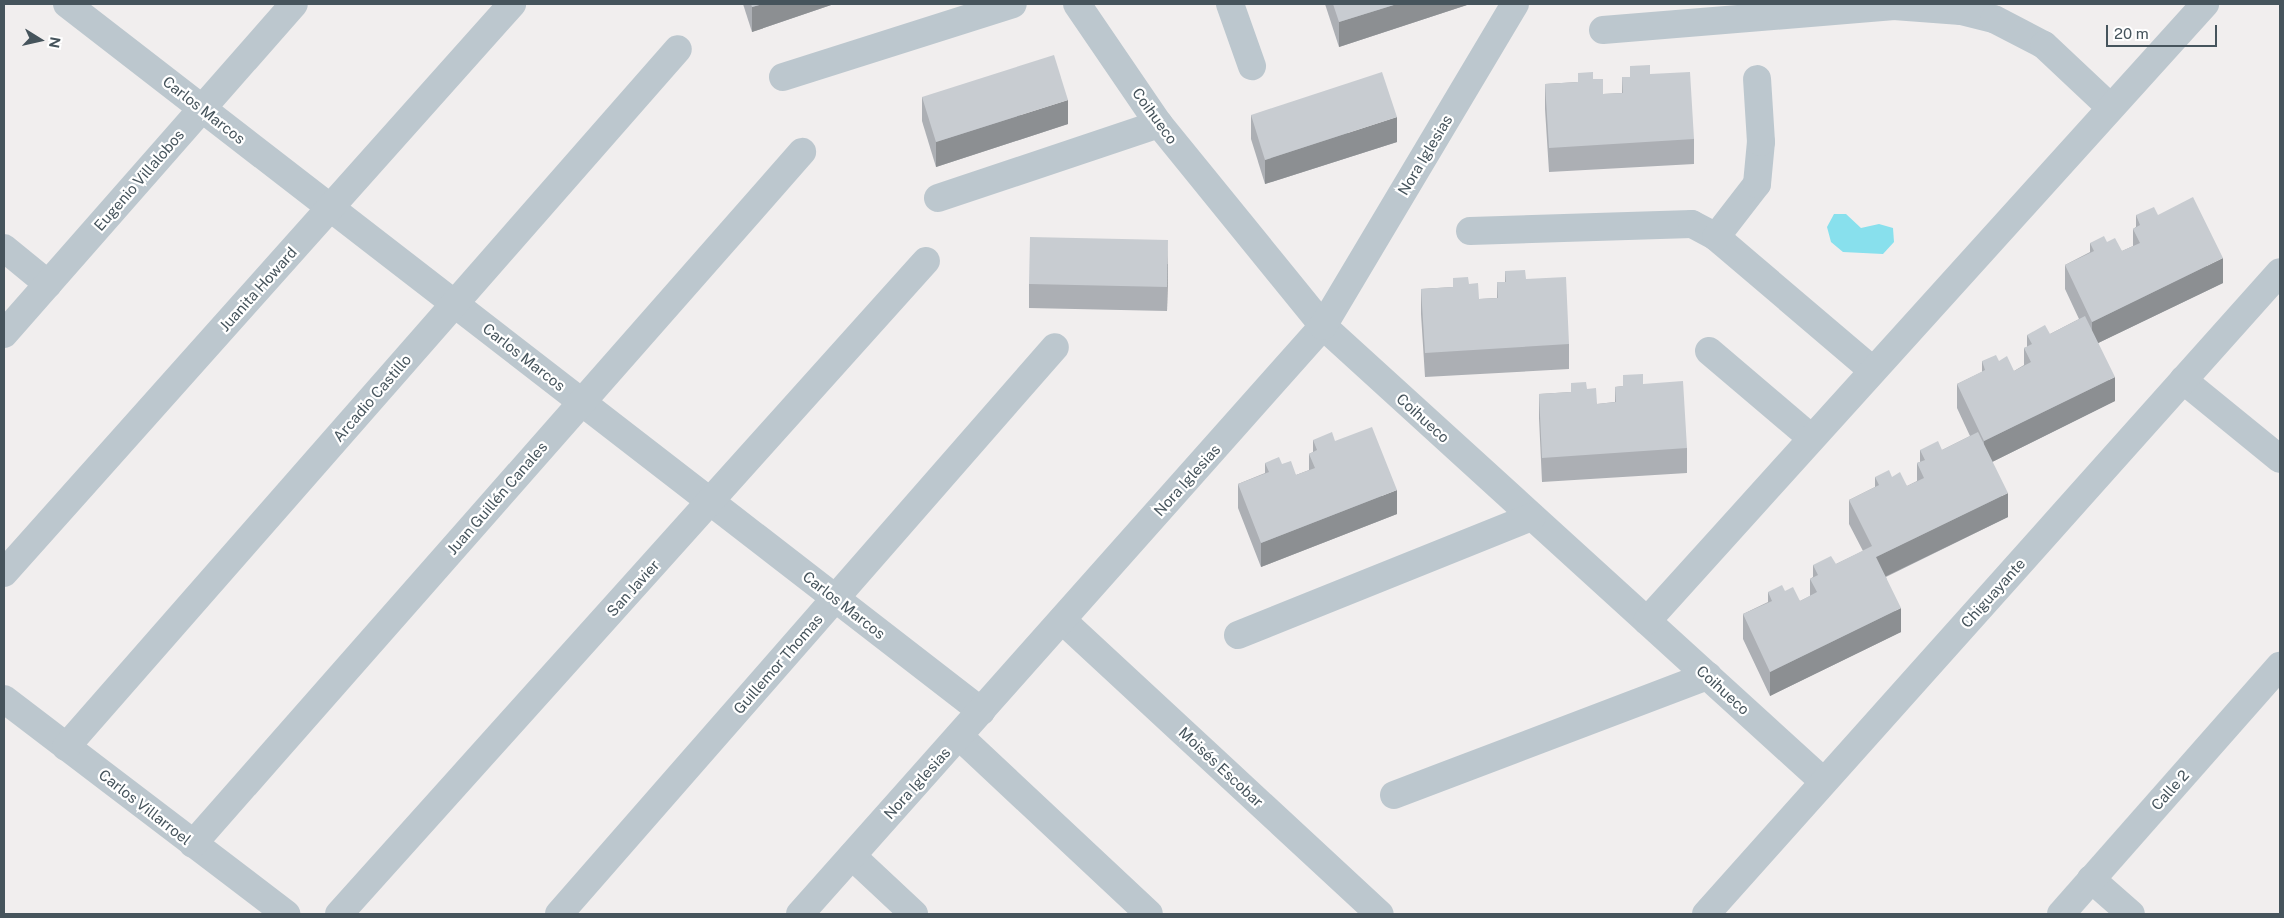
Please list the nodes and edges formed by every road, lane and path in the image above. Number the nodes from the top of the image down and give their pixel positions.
1 (294, 4) edge
2 (512, 4) edge
3 (1013, 4) edge
4 (1077, 4) edge
5 (1230, 4) edge
6 (1515, 4) edge
7 (2204, 4) edge
8 (1894, 5) edge
9 (79, 7) edge
10 (1603, 30) dead end
11 (678, 49) dead end
12 (1252, 66) dead end
13 (783, 77) dead end
14 (1757, 80) dead end
15 (2109, 106) junction
16 (202, 108) junction
17 (1159, 124) junction
18 (802, 152) dead end
19 (938, 198) dead end
20 (330, 207) junction
21 (1470, 231) dead end
22 (1716, 237) junction
23 (4, 248) edge
24 (926, 260) dead end
25 (2280, 272) edge
26 (48, 284) junction
27 (455, 304) junction
28 (1323, 326) junction
29 (4, 334) edge
30 (1055, 347) dead end
31 (1709, 351) dead end
32 (1870, 369) junction
33 (2183, 380) junction
34 (582, 402) junction
35 (1810, 437) junction
36 (2280, 459) edge
37 (710, 502) junction
38 (1532, 516) junction
39 (4, 573) edge
40 (835, 598) junction
41 (1062, 620) junction
42 (1647, 621) junction
43 (1238, 635) dead end
44 (2280, 666) edge
45 (1708, 676) junction
46 (4, 699) edge
47 (981, 711) junction
48 (959, 736) junction
49 (66, 747) junction
50 (1824, 782) junction
51 (1394, 795) dead end
52 (193, 844) junction
53 (852, 856) junction
54 (2091, 879) junction
55 (286, 914) edge
56 (339, 914) edge
57 (559, 914) edge
58 (800, 914) edge
59 (914, 914) edge
60 (1149, 914) edge
61 (1380, 914) edge
62 (1706, 914) edge
63 (2061, 914) edge
64 (2131, 914) edge

1 - 16 street, Eugenio Villalobos
2 - 20 street, Juanita Howard
3 - 13 street
4 - 17 street, Coihueco
5 - 12 street
6 - 28 street, Nora Iglesias
7 - 15 street
8 - 10 street
8 - 15 street
9 - 16 street, Carlos Marcos
11 - 27 street, Arcadio Castillo
14 - 22 street
15 - 32 street
16 - 20 street, Carlos Marcos
16 - 26 street, Eugenio Villalobos
17 - 19 street
17 - 28 street, Coihueco
18 - 34 street, Juan Guillén Canales
20 - 27 street, Carlos Marcos
20 - 39 street, Juanita Howard
21 - 22 street
22 - 32 street
23 - 26 street
24 - 37 street, San Javier
25 - 33 street, Chiguayante
26 - 29 street, Eugenio Villalobos
27 - 34 street, Carlos Marcos
27 - 49 street, Arcadio Castillo
28 - 38 street, Coihueco
28 - 41 street, Nora Iglesias
30 - 40 street, Guillemor Thomas
31 - 35 street
32 - 35 street
33 - 36 street
33 - 50 street, Chiguayante
34 - 37 street, Carlos Marcos
34 - 52 street, Juan Guillén Canales
35 - 42 street
37 - 40 street, Carlos Marcos
37 - 56 street, San Javier
38 - 42 street, Coihueco
38 - 43 street
40 - 47 street, Carlos Marcos
40 - 57 street, Guillemor Thomas
41 - 47 street, Nora Iglesias
41 - 61 street, Moisés Escobar
42 - 45 street, Coihueco
44 - 54 street, Calle 2
45 - 50 street, Coihueco
45 - 51 street
46 - 49 street, Carlos Villarroel
47 - 48 street, Nora Iglesias
48 - 53 street, Nora Iglesias
48 - 60 street
49 - 52 street, Carlos Villarroel
50 - 62 street, Chiguayante
52 - 55 street, Carlos Villarroel
53 - 58 street, Nora Iglesias
53 - 59 street
54 - 63 street, Calle 2
54 - 64 street

